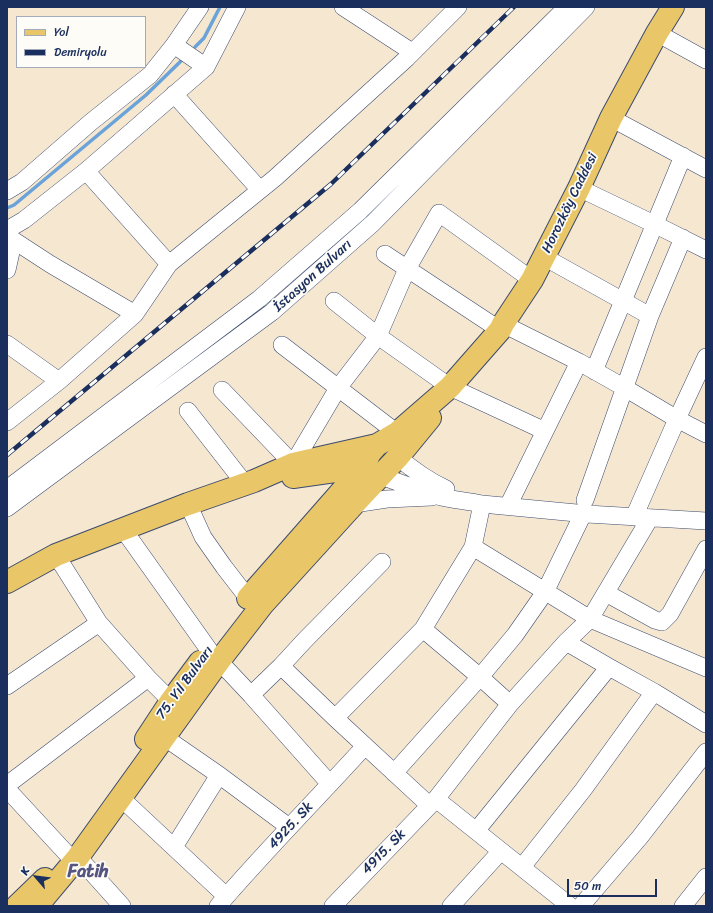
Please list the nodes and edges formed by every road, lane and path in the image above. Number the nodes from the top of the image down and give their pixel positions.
1 (200, 7) edge
2 (237, 7) edge
3 (344, 7) edge
4 (458, 7) edge
5 (567, 7) edge
6 (586, 7) edge
7 (673, 7) edge
8 (657, 33) junction
9 (174, 45) junction
10 (412, 52) junction
11 (706, 60) edge
12 (206, 66) junction
13 (174, 94) junction
14 (611, 118) junction
15 (684, 156) junction
16 (706, 169) edge
17 (86, 171) junction
18 (578, 188) junction
19 (260, 190) junction
20 (7, 191) edge
21 (654, 224) junction
22 (7, 230) edge
23 (7, 236) edge
24 (683, 238) junction
25 (7, 243) edge
26 (706, 250) edge
27 (385, 254) dead end
28 (544, 257) junction
29 (169, 264) junction
30 (407, 269) junction
31 (7, 270) edge
32 (532, 280) junction
33 (334, 301) dead end
34 (624, 301) junction
35 (135, 314) junction
36 (650, 316) junction
37 (501, 327) junction
38 (378, 336) junction
39 (7, 344) edge
40 (282, 344) dead end
41 (706, 357) edge
42 (579, 362) junction
43 (594, 370) junction
44 (59, 381) junction
45 (450, 387) junction
46 (338, 388) junction
47 (625, 388) junction
48 (222, 390) dead end
49 (188, 411) dead end
50 (677, 419) junction
51 (7, 422) edge
52 (545, 431) junction
53 (397, 433) junction
54 (706, 434) edge
55 (377, 445) junction
56 (398, 457) junction
57 (293, 464) junction
58 (372, 471) junction
59 (249, 482) junction
60 (7, 489) edge
61 (440, 496) junction
62 (476, 503) junction
63 (188, 504) junction
64 (354, 504) junction
65 (508, 506) junction
66 (584, 507) junction
67 (7, 508) edge
68 (642, 518) junction
69 (706, 521) edge
70 (123, 529) junction
71 (472, 547) junction
72 (706, 549) edge
73 (56, 555) junction
74 (382, 562) dead end
75 (7, 582) edge
76 (545, 592) junction
77 (606, 593) junction
78 (248, 598) junction
79 (590, 619) junction
80 (99, 623) junction
81 (423, 629) junction
82 (566, 642) junction
83 (214, 656) junction
84 (705, 665) edge
85 (281, 666) junction
86 (609, 667) junction
87 (480, 677) junction
88 (148, 678) junction
89 (7, 686) edge
90 (654, 692) junction
91 (251, 695) junction
92 (171, 701) junction
93 (510, 704) junction
94 (335, 718) junction
95 (706, 724) edge
96 (164, 737) junction
97 (365, 746) junction
98 (705, 757) edge
99 (394, 773) junction
100 (219, 775) junction
101 (330, 784) junction
102 (7, 785) edge
103 (7, 789) edge
104 (121, 798) junction
105 (432, 802) junction
106 (290, 827) junction
107 (476, 831) junction
108 (174, 847) junction
109 (501, 851) junction
110 (72, 856) junction
111 (522, 867) junction
112 (706, 877) edge
113 (222, 901) edge
114 (571, 905) edge
115 (686, 905) edge
116 (17, 906) edge
117 (37, 906) edge
118 (122, 906) edge
119 (333, 906) edge
120 (451, 906) edge

1 - 9 street
2 - 12 street
3 - 10 street
4 - 10 street
5 - 60 street, İstasyon Bulvarı
6 - 67 street, İstasyon Bulvarı
7 - 8 main road, Horozköy Caddesi
8 - 11 street
8 - 14 main road, Horozköy Caddesi
9 - 12 street
9 - 20 street
10 - 19 street
12 - 13 street
13 - 17 street
13 - 19 street
14 - 15 street
14 - 18 main road, Horozköy Caddesi
15 - 16 street
15 - 21 street
17 - 22 street
17 - 29 street
18 - 21 street
18 - 28 main road, Horozköy Caddesi
19 - 29 street
21 - 24 street
21 - 34 street
23 - 35 street
24 - 26 street
24 - 36 street
25 - 31 street
27 - 30 street
28 - 32 main road, Horozköy Caddesi
28 - 34 street
29 - 35 street
30 - 32 street
30 - 37 street
30 - 38 street
32 - 37 main road, Horozköy Caddesi
33 - 38 street
34 - 36 street
34 - 43 street
35 - 44 street
36 - 47 street
37 - 42 street
37 - 45 main road, Horozköy Caddesi
38 - 45 street
38 - 46 street
39 - 44 street
40 - 46 street
41 - 50 street, 4915. Sk
42 - 43 street
42 - 52 street
43 - 47 street
44 - 51 street
45 - 52 street
45 - 53 main road
45 - 56 main road
46 - 53 street
46 - 57 street
47 - 50 street
47 - 66 street
48 - 57 street
49 - 59 street
50 - 54 street
50 - 68 street, 4915. Sk
52 - 65 street
53 - 55 main road
55 - 56 main road
55 - 57 main road
55 - 58 main road
56 - 58 main road
56 - 62 street
57 - 59 main road
58 - 59 main road
58 - 61 street
58 - 64 main road
58 - 78 main road, 75. Yıl Bulvarı
59 - 63 main road
61 - 62 street
61 - 64 street
62 - 65 street
62 - 71 street
63 - 70 main road
63 - 78 street
64 - 83 main road
65 - 66 street
66 - 68 street
66 - 76 street
68 - 69 street
68 - 77 street, 4915. Sk
70 - 73 main road
70 - 83 street
71 - 76 street
71 - 81 street
72 - 77 street
73 - 75 main road
73 - 80 street
74 - 85 street
76 - 79 street
76 - 87 street
77 - 79 street, 4915. Sk
78 - 83 main road, 75. Yıl Bulvarı
79 - 82 street, 4915. Sk
79 - 84 street
80 - 88 street
80 - 89 street
81 - 87 street
81 - 94 street
82 - 86 street
82 - 93 street, 4915. Sk
83 - 91 street
83 - 92 main road, 75. Yıl Bulvarı
83 - 96 main road, 75. Yıl Bulvarı
85 - 91 street
85 - 94 street
86 - 90 street
86 - 107 street
87 - 93 street
87 - 99 street
88 - 92 street
88 - 102 street
90 - 95 street
90 - 111 street
91 - 101 street
92 - 110 main road, 75. Yıl Bulvarı
93 - 105 street, 4915. Sk
94 - 97 street
96 - 100 street
96 - 104 main road, 75. Yıl Bulvarı
97 - 99 street
97 - 101 street, 4925. Sk
98 - 114 street
99 - 105 street
100 - 106 street
100 - 108 street
101 - 106 street, 4925. Sk
103 - 110 street
104 - 108 street
104 - 110 main road, 75. Yıl Bulvarı
105 - 107 street
105 - 119 street, 4915. Sk
106 - 113 street, 4925. Sk
107 - 109 street
108 - 113 street
109 - 111 street
109 - 120 street
110 - 116 main road, 75. Yıl Bulvarı
110 - 117 main road, 75. Yıl Bulvarı
110 - 118 street
111 - 114 street
112 - 115 street

